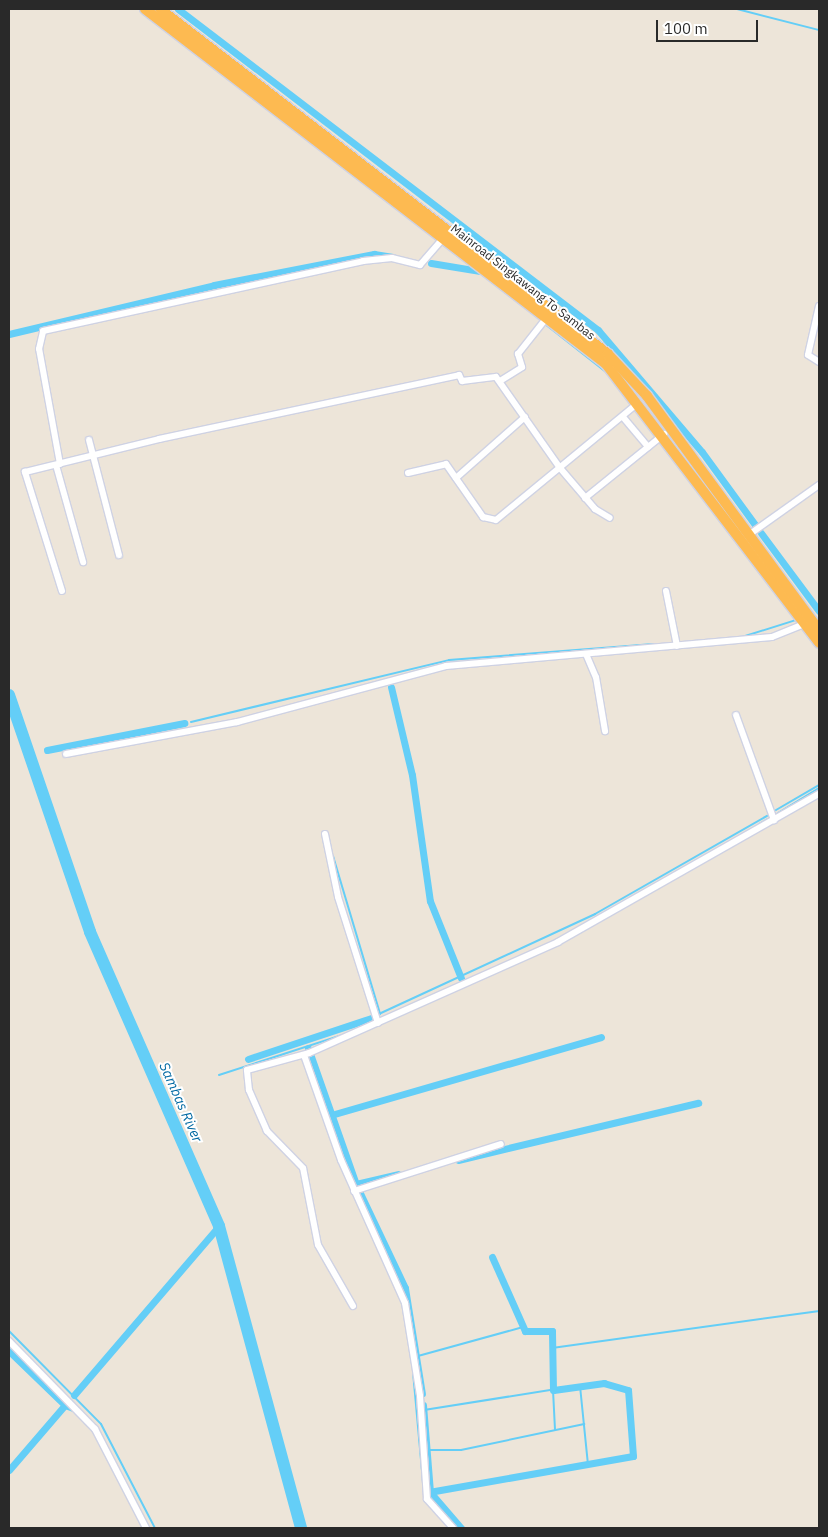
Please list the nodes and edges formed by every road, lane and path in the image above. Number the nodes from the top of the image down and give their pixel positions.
1 (145, 9) edge
2 (160, 9) edge
3 (444, 237) junction
4 (474, 255) junction
5 (819, 306) edge
6 (548, 316) junction
7 (819, 362) edge
8 (500, 381) junction
9 (639, 402) junction
10 (525, 417) junction
11 (623, 418) junction
12 (664, 434) junction
13 (89, 440) dead end
14 (648, 447) junction
15 (93, 455) junction
16 (58, 464) junction
17 (560, 468) junction
18 (408, 473) dead end
19 (456, 478) junction
20 (819, 485) edge
21 (585, 498) junction
22 (723, 506) junction
23 (610, 518) dead end
24 (750, 534) junction
25 (118, 555) dead end
26 (83, 562) dead end
27 (62, 591) dead end
28 (666, 591) dead end
29 (804, 624) junction
30 (819, 630) edge
31 (819, 643) edge
32 (677, 646) junction
33 (586, 654) junction
34 (736, 715) dead end
35 (606, 731) dead end
36 (66, 754) dead end
37 (819, 794) edge
38 (774, 820) junction
39 (325, 834) dead end
40 (378, 1022) junction
41 (304, 1055) junction
42 (502, 1144) dead end
43 (354, 1191) junction
44 (353, 1306) dead end
45 (9, 1341) edge
46 (146, 1528) edge
47 (453, 1528) edge

1 - 3 highway, Mainroad Singkawang To Sambas
2 - 4 highway, Mainroad Singkawang To Sambas
3 - 4 highway, Mainroad Singkawang To Sambas
3 - 16 street
4 - 6 highway, Mainroad Singkawang To Sambas
4 - 22 highway, Mainroad Singkawang To Sambas
5 - 7 street
6 - 8 street
6 - 9 highway, Mainroad Singkawang To Sambas
8 - 10 street
8 - 15 street
9 - 11 street
9 - 12 highway, Mainroad Singkawang To Sambas
10 - 17 street
10 - 19 street
11 - 14 street
11 - 17 street
12 - 14 street
12 - 22 highway, Mainroad Singkawang To Sambas
13 - 15 street
14 - 21 street
15 - 16 street
15 - 25 street
16 - 26 street
16 - 27 street
17 - 19 street
17 - 21 street
18 - 19 street
20 - 24 street
21 - 23 street
22 - 24 highway, Mainroad Singkawang To Sambas
22 - 29 highway, Mainroad Singkawang To Sambas
24 - 30 highway, Mainroad Singkawang To Sambas
28 - 32 street
29 - 31 highway, Mainroad Singkawang To Sambas
29 - 32 street
32 - 33 street
33 - 35 street
33 - 36 street
34 - 38 street
37 - 38 street
38 - 40 street
39 - 40 street
40 - 41 street
41 - 43 street
41 - 44 street
42 - 43 street
43 - 47 street
45 - 46 street

